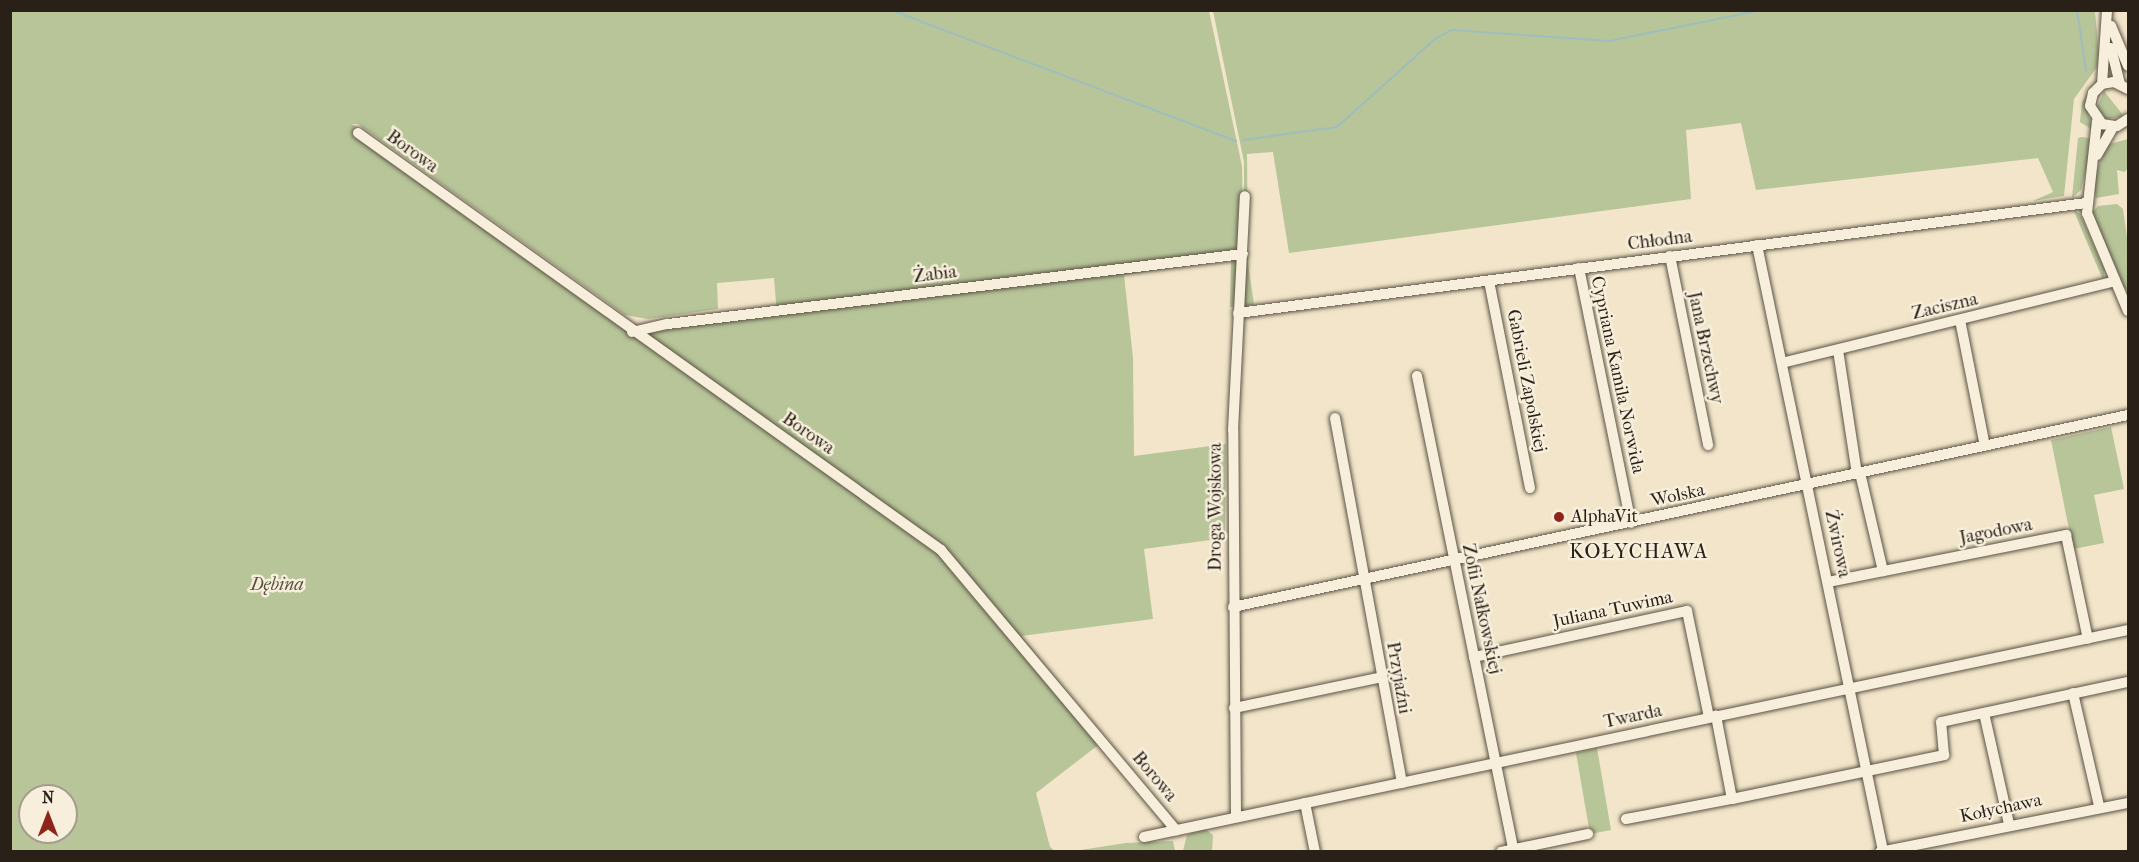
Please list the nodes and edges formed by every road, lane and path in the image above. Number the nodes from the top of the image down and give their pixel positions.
1 (2108, 15) edge
2 (2108, 36) junction
3 (2128, 66) edge
4 (2102, 84) junction
5 (2124, 86) edge
6 (2128, 119) edge
7 (2097, 121) junction
8 (2113, 126) junction
9 (358, 133) dead end
10 (2092, 166) junction
11 (1245, 196) dead end
12 (2086, 203) junction
13 (1757, 245) junction
14 (1243, 254) junction
15 (1670, 256) junction
16 (1579, 268) junction
17 (1489, 281) junction
18 (2115, 281) junction
19 (2126, 300) edge
20 (2128, 311) edge
21 (1238, 314) junction
22 (1960, 321) junction
23 (632, 332) junction
24 (1838, 350) junction
25 (1782, 363) junction
26 (1417, 376) dead end
27 (2128, 415) edge
28 (1335, 418) dead end
29 (1708, 446) dead end
30 (1985, 446) junction
31 (1859, 474) junction
32 (1808, 485) junction
33 (1530, 488) dead end
34 (1631, 523) junction
35 (1453, 560) junction
36 (1883, 571) junction
37 (1361, 579) junction
38 (1828, 582) junction
39 (1233, 607) junction
40 (2128, 630) edge
41 (2088, 639) junction
42 (1474, 657) junction
43 (1382, 677) junction
44 (2128, 681) edge
45 (1850, 689) junction
46 (2073, 693) junction
47 (1234, 708) junction
48 (1984, 713) junction
49 (1713, 717) junction
50 (1495, 763) junction
51 (1866, 771) junction
52 (1402, 783) junction
53 (1732, 800) junction
54 (1305, 803) junction
55 (2128, 803) edge
56 (2099, 806) junction
57 (1236, 817) junction
58 (1626, 819) dead end
59 (2008, 824) junction
60 (1176, 830) junction
61 (1588, 834) dead end
62 (1144, 837) dead end
63 (1513, 849) junction
64 (1882, 851) edge
65 (1315, 852) edge
66 (1501, 852) edge

1 - 2 street
1 - 3 street
2 - 4 street
2 - 5 street
4 - 5 street
4 - 7 street
6 - 8 street
7 - 8 street
7 - 10 street
8 - 10 street
9 - 23 street, Borowa
10 - 12 street
11 - 14 street, Droga Wojskowa
12 - 13 street, Chłodna
12 - 18 street
13 - 15 street, Chłodna
13 - 25 street, Żwirowa
14 - 21 street, Droga Wojskowa
14 - 23 street, Żabia
15 - 16 street, Chłodna
15 - 29 street, Jana Brzechwy
16 - 17 street, Chłodna
16 - 34 street, Cypriana Kamila Norwida
17 - 21 street, Chłodna
17 - 33 street, Gabrieli Zapolskiej
18 - 19 street
18 - 22 street, Zaciszna
19 - 20 street
21 - 39 street, Droga Wojskowa
22 - 24 street, Zaciszna
22 - 30 street
23 - 60 street, Borowa
24 - 25 street, Zaciszna
24 - 31 street
25 - 32 street, Żwirowa
26 - 35 street, Zofii Nałkowskiej
27 - 30 street, Wolska
28 - 37 street, Przyjaźni
30 - 31 street, Wolska
31 - 32 street, Wolska
31 - 36 street
32 - 34 street, Wolska
32 - 38 street, Żwirowa
34 - 35 street, Wolska
35 - 37 street, Wolska
35 - 42 street, Zofii Nałkowskiej
36 - 38 street, Jagodowa
36 - 41 street, Jagodowa
37 - 39 street, Wolska
37 - 43 street, Przyjaźni
38 - 45 street, Żwirowa
39 - 47 street, Droga Wojskowa
40 - 41 street, Twarda
41 - 45 street, Twarda
42 - 49 street, Juliana Tuwima
42 - 50 street, Zofii Nałkowskiej
43 - 47 street
43 - 52 street, Przyjaźni
44 - 46 street
45 - 49 street, Twarda
45 - 51 street, Żwirowa
46 - 48 street
46 - 56 street
47 - 57 street, Droga Wojskowa
48 - 51 street
48 - 59 street
49 - 50 street, Twarda
49 - 53 street
50 - 52 street, Twarda
50 - 63 street, Zofii Nałkowskiej
51 - 53 street
51 - 64 street, Żwirowa
52 - 54 street, Twarda
53 - 58 street
54 - 57 street, Twarda
54 - 65 street
55 - 56 street, Kołychawa
56 - 59 street, Kołychawa
57 - 60 street, Twarda
59 - 64 street, Kołychawa
60 - 62 street, Twarda
61 - 63 street
63 - 66 street

